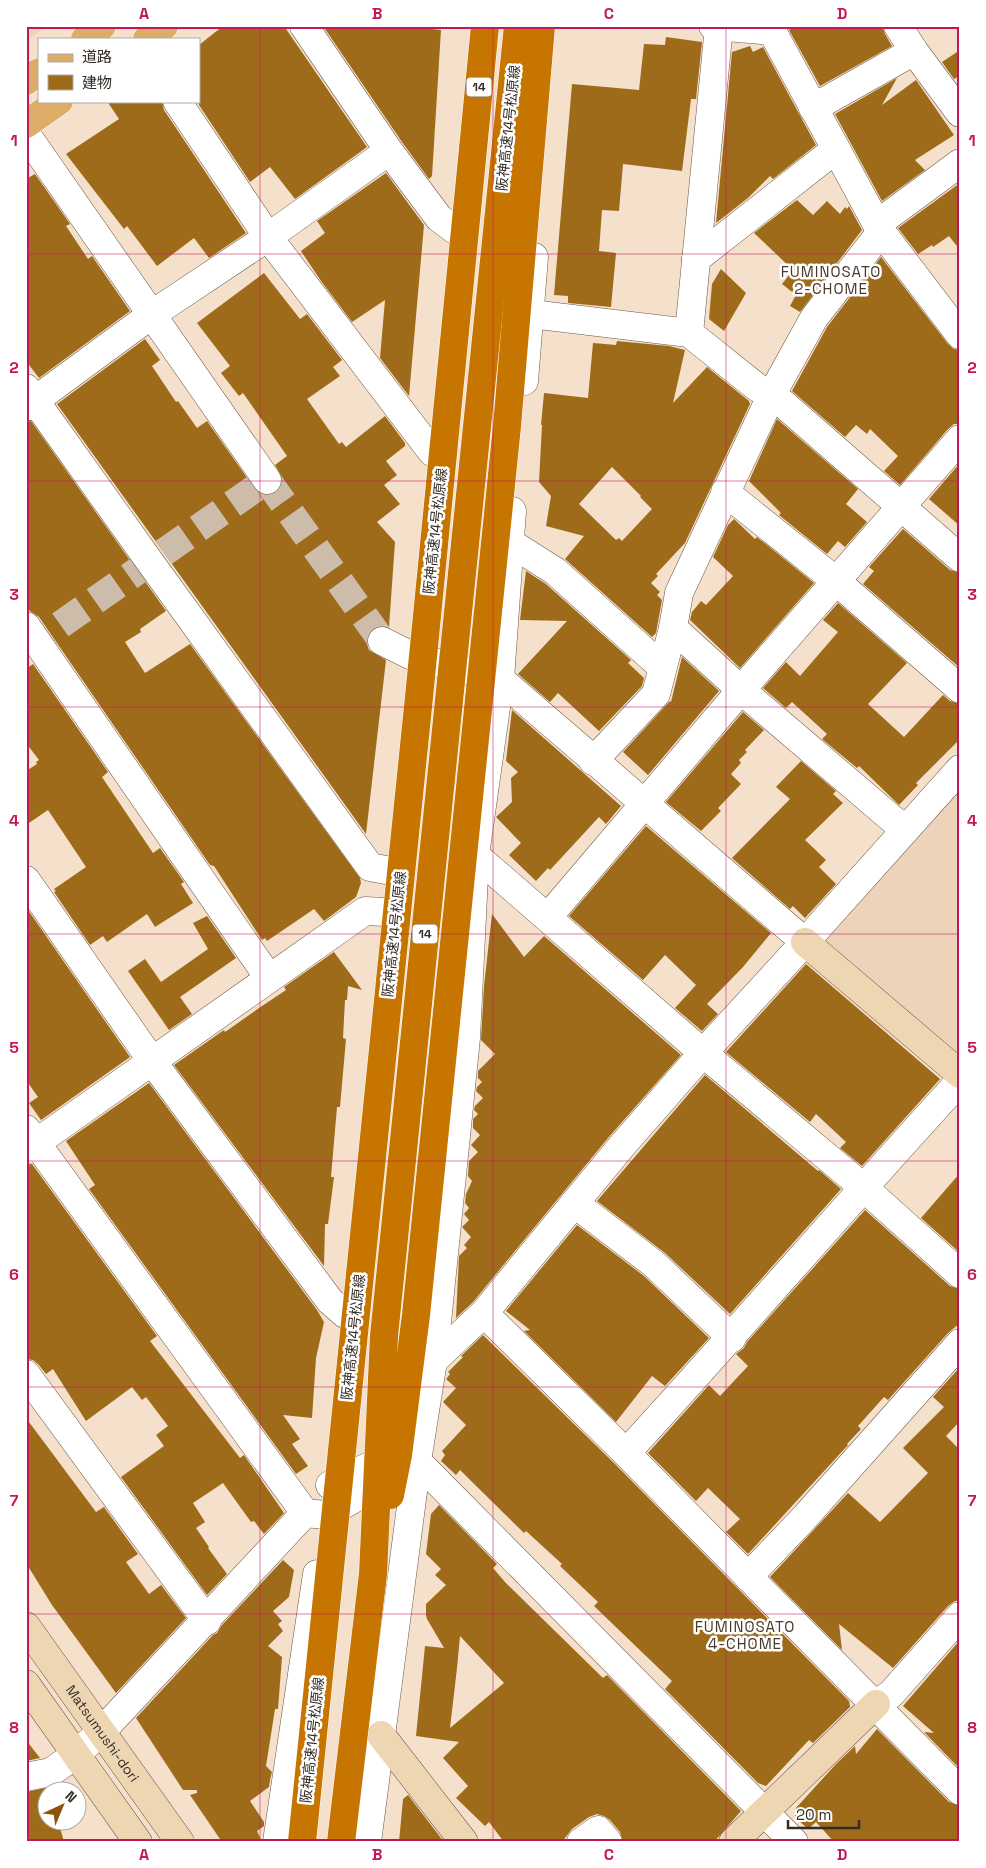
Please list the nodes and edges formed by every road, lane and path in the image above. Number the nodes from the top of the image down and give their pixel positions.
1 (102, 26) edge
2 (164, 26) edge
3 (304, 26) edge
4 (474, 26) edge
5 (485, 26) edge
6 (518, 26) edge
7 (541, 26) edge
8 (550, 26) edge
9 (714, 26) edge
10 (719, 27) edge
11 (773, 28) edge
12 (906, 34) edge
13 (86, 38) edge
14 (148, 38) edge
15 (38, 73) edge
16 (26, 80) edge
17 (58, 102) edge
18 (178, 102) edge
19 (813, 108) junction
20 (960, 113) edge
21 (26, 124) edge
22 (26, 134) edge
23 (836, 149) junction
24 (388, 151) junction
25 (960, 163) edge
26 (879, 228) junction
27 (454, 230) junction
28 (268, 237) junction
29 (696, 259) junction
30 (531, 314) junction
31 (151, 315) junction
32 (689, 333) junction
33 (960, 335) edge
34 (772, 394) junction
35 (29, 399) edge
36 (960, 439) edge
37 (432, 452) junction
38 (267, 480) dead end
39 (725, 492) junction
40 (900, 507) junction
41 (509, 542) junction
42 (960, 558) edge
43 (836, 581) junction
44 (26, 626) edge
45 (673, 628) junction
46 (382, 641) tunnel mouth
47 (412, 656) junction
48 (662, 667) junction
49 (500, 679) junction
50 (960, 689) edge
51 (741, 690) junction
52 (593, 761) junction
53 (960, 769) edge
54 (647, 808) junction
55 (905, 830) junction
56 (475, 855) junction
57 (391, 871) junction
58 (29, 888) edge
59 (385, 912) junction
60 (548, 917) junction
61 (805, 942) junction
62 (269, 978) junction
63 (703, 1053) junction
64 (152, 1061) junction
65 (960, 1074) edge
66 (960, 1081) edge
67 (30, 1141) edge
68 (863, 1187) junction
69 (574, 1203) junction
70 (960, 1274) edge
71 (484, 1313) junction
72 (345, 1314) junction
73 (732, 1338) junction
74 (960, 1343) edge
75 (433, 1361) junction
76 (26, 1374) edge
77 (418, 1451) junction
78 (626, 1453) junction
79 (330, 1485) junction
80 (316, 1514) junction
81 (373, 1574) junction
82 (748, 1577) junction
83 (207, 1621) junction
84 (26, 1626) edge
85 (954, 1634) edge
86 (26, 1684) edge
87 (876, 1704) junction
88 (102, 1731) junction
89 (381, 1735) junction
90 (76, 1755) junction
91 (26, 1777) edge
92 (960, 1791) edge
93 (764, 1812) junction
94 (138, 1842) edge
95 (180, 1842) edge
96 (277, 1842) edge
97 (302, 1842) edge
98 (341, 1842) edge
99 (367, 1842) edge
100 (464, 1842) edge
101 (581, 1842) edge
102 (608, 1842) edge
103 (733, 1842) edge
104 (794, 1842) edge

1 - 13 main road
2 - 14 main road
3 - 24 street
4 - 27 street
5 - 97 highway, 阪神高速14号松原線 / 14, bridge
6 - 81 highway, 阪神高速14号松原線 / 14, bridge
7 - 81 highway, bridge
8 - 30 street
9 - 10 street
10 - 11 street
10 - 29 street
11 - 19 street
12 - 19 street
12 - 20 street
15 - 16 main road
17 - 21 main road
18 - 28 street
19 - 23 street
22 - 31 street
23 - 26 street
23 - 29 street
24 - 27 street
24 - 28 street
25 - 26 street
26 - 33 street
26 - 34 street
27 - 37 street
28 - 31 street
28 - 37 street
29 - 32 street
30 - 32 street
30 - 41 street
31 - 35 street
31 - 38 street
32 - 34 street
34 - 39 street
34 - 40 street
35 - 57 street
36 - 40 street
37 - 47 street
39 - 43 street
39 - 45 street
40 - 42 street
40 - 43 street
41 - 48 street
41 - 49 street
43 - 50 street
43 - 51 street
44 - 62 street
45 - 48 street
45 - 51 street
46 - 47 street
47 - 49 street
47 - 57 street
48 - 52 street
49 - 52 street
49 - 56 street
51 - 54 street
51 - 55 street
52 - 54 street
53 - 55 street
54 - 60 street
54 - 61 street
55 - 61 street
56 - 60 street
56 - 75 street
57 - 59 street
58 - 64 street
59 - 62 street
59 - 72 street
60 - 63 street
61 - 63 street
61 - 65 street
62 - 64 street
63 - 68 street
63 - 69 street
64 - 67 street
64 - 72 street
66 - 68 street
67 - 80 street
68 - 70 street
68 - 73 street
69 - 71 street
69 - 73 street
71 - 75 street
71 - 78 street
72 - 79 street
73 - 78 street
74 - 82 street
75 - 77 street
76 - 83 street
77 - 79 street
77 - 80 street
77 - 89 street
77 - 93 street
78 - 82 street
79 - 80 street
80 - 83 street
80 - 96 street
81 - 98 highway, 阪神高速14号松原線 / 14, bridge
82 - 87 street
83 - 88 street
84 - 88 street, Matsumushi-dori
85 - 87 street
86 - 90 street
87 - 92 street
87 - 93 street
88 - 90 street
88 - 95 street, Matsumushi-dori
89 - 99 street
89 - 100 street
90 - 91 street
90 - 94 street
93 - 103 street
93 - 104 street
101 - 102 street

